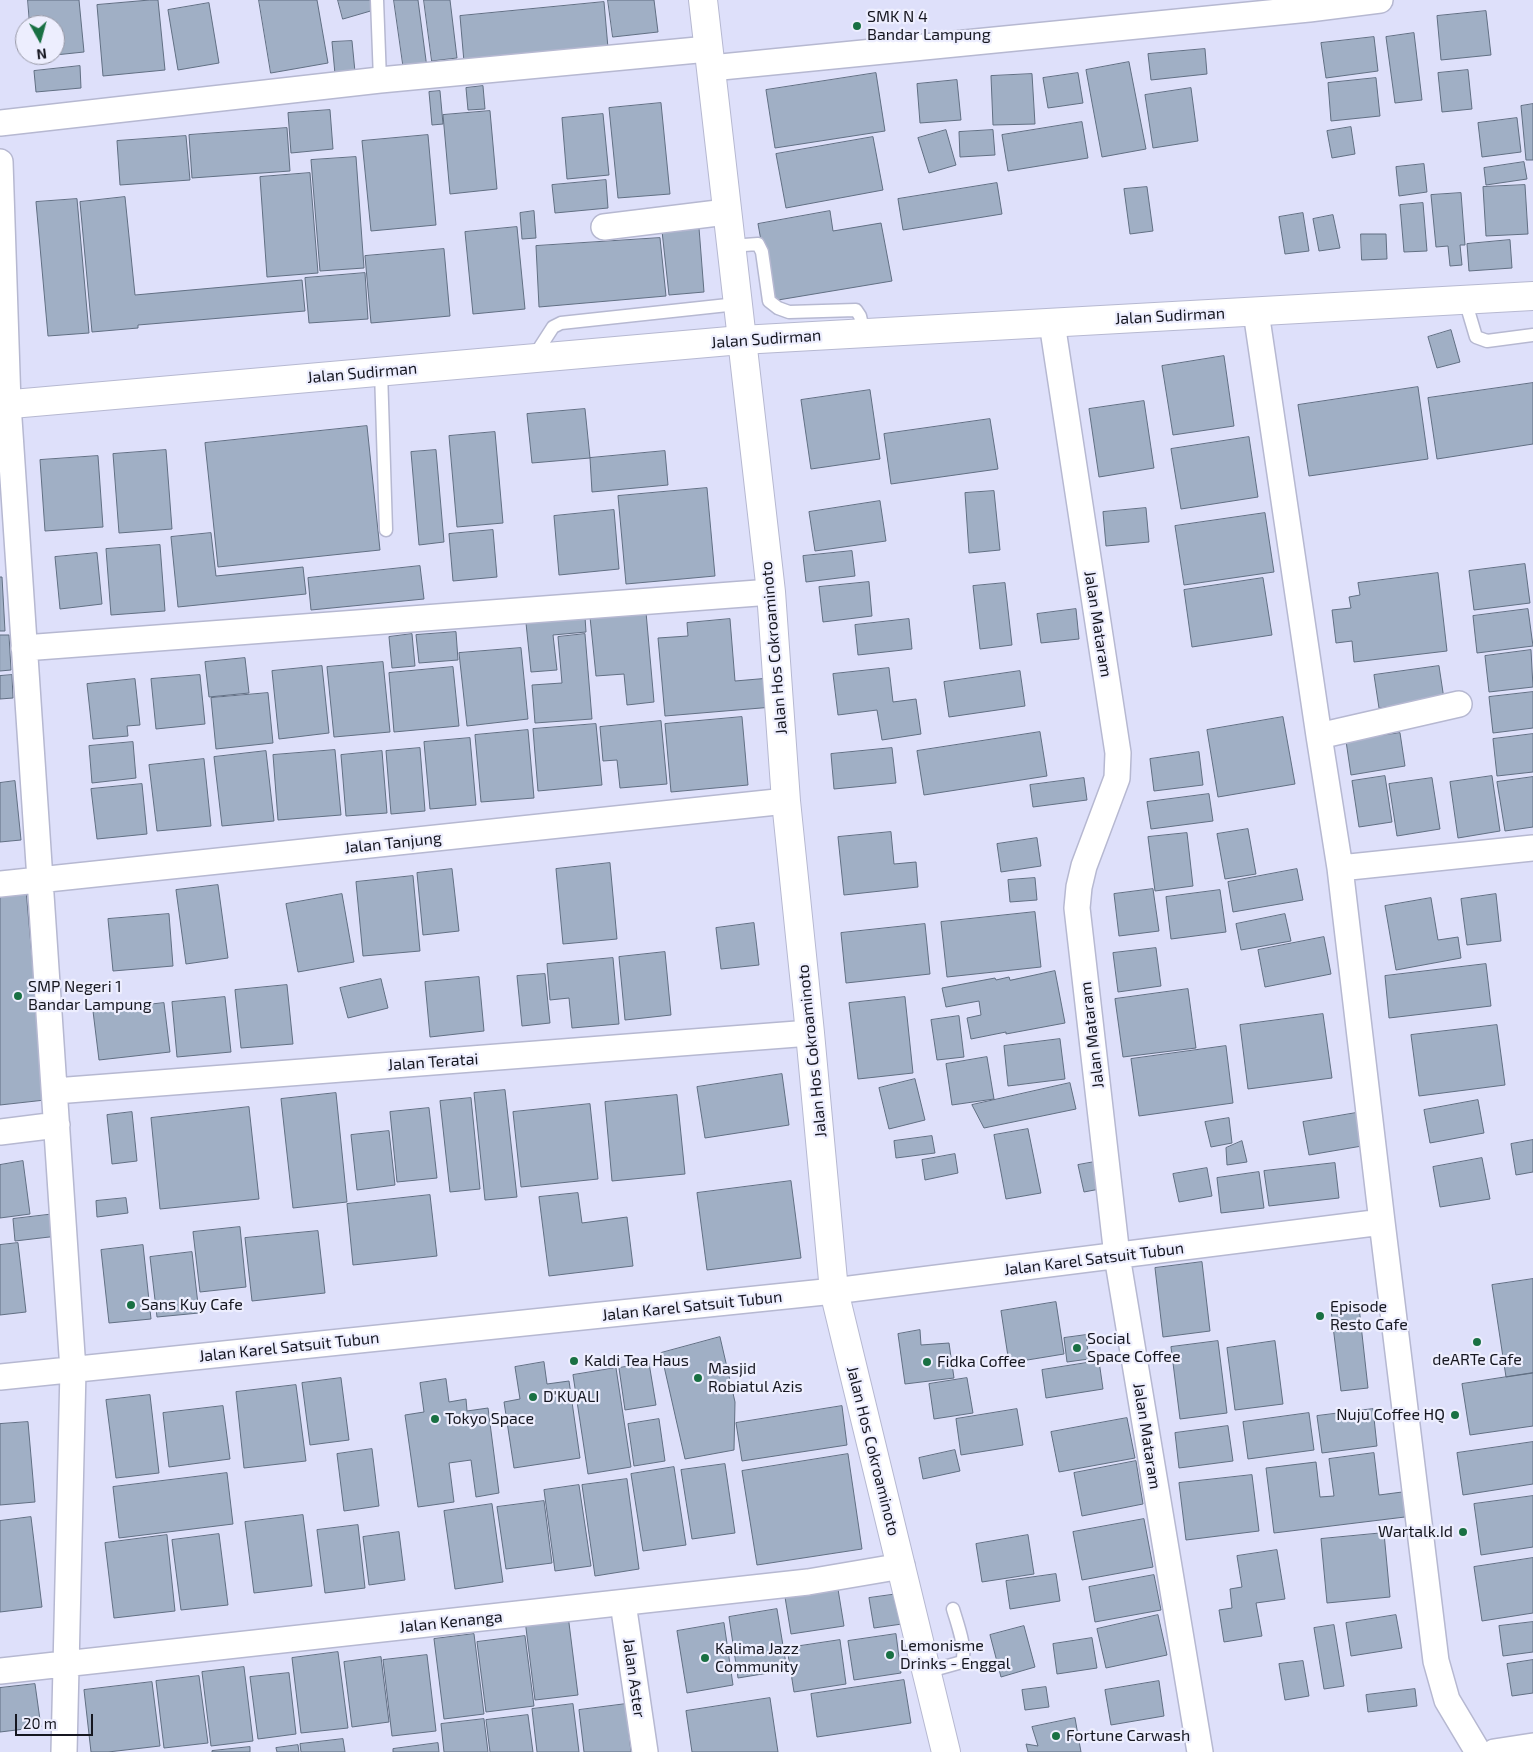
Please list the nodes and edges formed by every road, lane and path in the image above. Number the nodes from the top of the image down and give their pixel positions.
1 (377, 0) edge
2 (703, 0) edge
3 (1380, 0) edge
4 (709, 59) junction
5 (380, 80) junction
6 (0, 123) edge
7 (0, 162) edge
8 (726, 212) junction
9 (604, 227) dead end
10 (730, 246) junction
11 (1533, 296) edge
12 (1465, 300) junction
13 (737, 304) junction
14 (1256, 312) junction
15 (1052, 323) junction
16 (864, 333) junction
17 (1533, 335) edge
18 (741, 340) junction
19 (533, 358) junction
20 (381, 371) junction
21 (4, 404) edge
22 (386, 530) dead end
23 (771, 592) junction
24 (24, 648) junction
25 (1459, 704) dead end
26 (1318, 736) junction
27 (786, 802) junction
28 (1533, 848) edge
29 (1340, 868) junction
30 (41, 881) junction
31 (0, 884) edge
32 (810, 1032) junction
33 (55, 1090) junction
34 (57, 1125) junction
35 (0, 1132) edge
36 (1382, 1222) junction
37 (1117, 1256) junction
38 (834, 1291) junction
39 (74, 1370) junction
40 (0, 1377) edge
41 (902, 1566) junction
42 (623, 1603) junction
43 (953, 1609) dead end
44 (67, 1664) junction
45 (0, 1670) edge
46 (926, 1672) junction
47 (1533, 1746) edge
48 (64, 1752) edge
49 (645, 1752) edge
50 (946, 1752) edge
51 (1200, 1752) edge
52 (1478, 1752) edge
53 (1494, 1752) edge

1 - 5 lane
2 - 4 street, Jalan Hos Cokroaminoto
3 - 4 street
4 - 5 street
4 - 8 street, Jalan Hos Cokroaminoto
5 - 6 street
7 - 21 street
8 - 9 street
8 - 10 street, Jalan Hos Cokroaminoto
10 - 13 street, Jalan Hos Cokroaminoto
10 - 16 lane
11 - 12 street, Jalan Sudirman
12 - 14 street, Jalan Sudirman
12 - 17 lane
13 - 18 street, Jalan Hos Cokroaminoto
13 - 19 lane
14 - 15 street, Jalan Sudirman
14 - 26 street
15 - 16 street, Jalan Sudirman
15 - 37 street, Jalan Mataram
16 - 18 street, Jalan Sudirman
18 - 19 street, Jalan Sudirman
18 - 23 street, Jalan Hos Cokroaminoto
19 - 20 street, Jalan Sudirman
20 - 21 street, Jalan Sudirman
20 - 22 lane
21 - 24 street
23 - 24 street
23 - 27 street, Jalan Hos Cokroaminoto
24 - 30 street
25 - 26 street
26 - 29 street
27 - 30 street, Jalan Tanjung
27 - 32 street, Jalan Hos Cokroaminoto
28 - 29 street
29 - 36 street
30 - 31 street, Jalan Tanjung
30 - 33 street
32 - 33 street, Jalan Teratai
32 - 38 street, Jalan Hos Cokroaminoto
33 - 34 street
34 - 35 street
34 - 39 street
36 - 37 street, Jalan Karel Satsuit Tubun
36 - 52 street
37 - 38 street, Jalan Karel Satsuit Tubun
37 - 51 street, Jalan Mataram
38 - 39 street, Jalan Karel Satsuit Tubun
38 - 41 street, Jalan Hos Cokroaminoto
39 - 40 street, Jalan Karel Satsuit Tubun
39 - 44 street
41 - 42 street, Jalan Kenanga
41 - 46 street, Jalan Hos Cokroaminoto
42 - 44 street, Jalan Kenanga
42 - 49 street, Jalan Aster
43 - 46 lane
44 - 45 street, Jalan Kenanga
44 - 48 street
46 - 50 street, Jalan Hos Cokroaminoto
47 - 53 street

